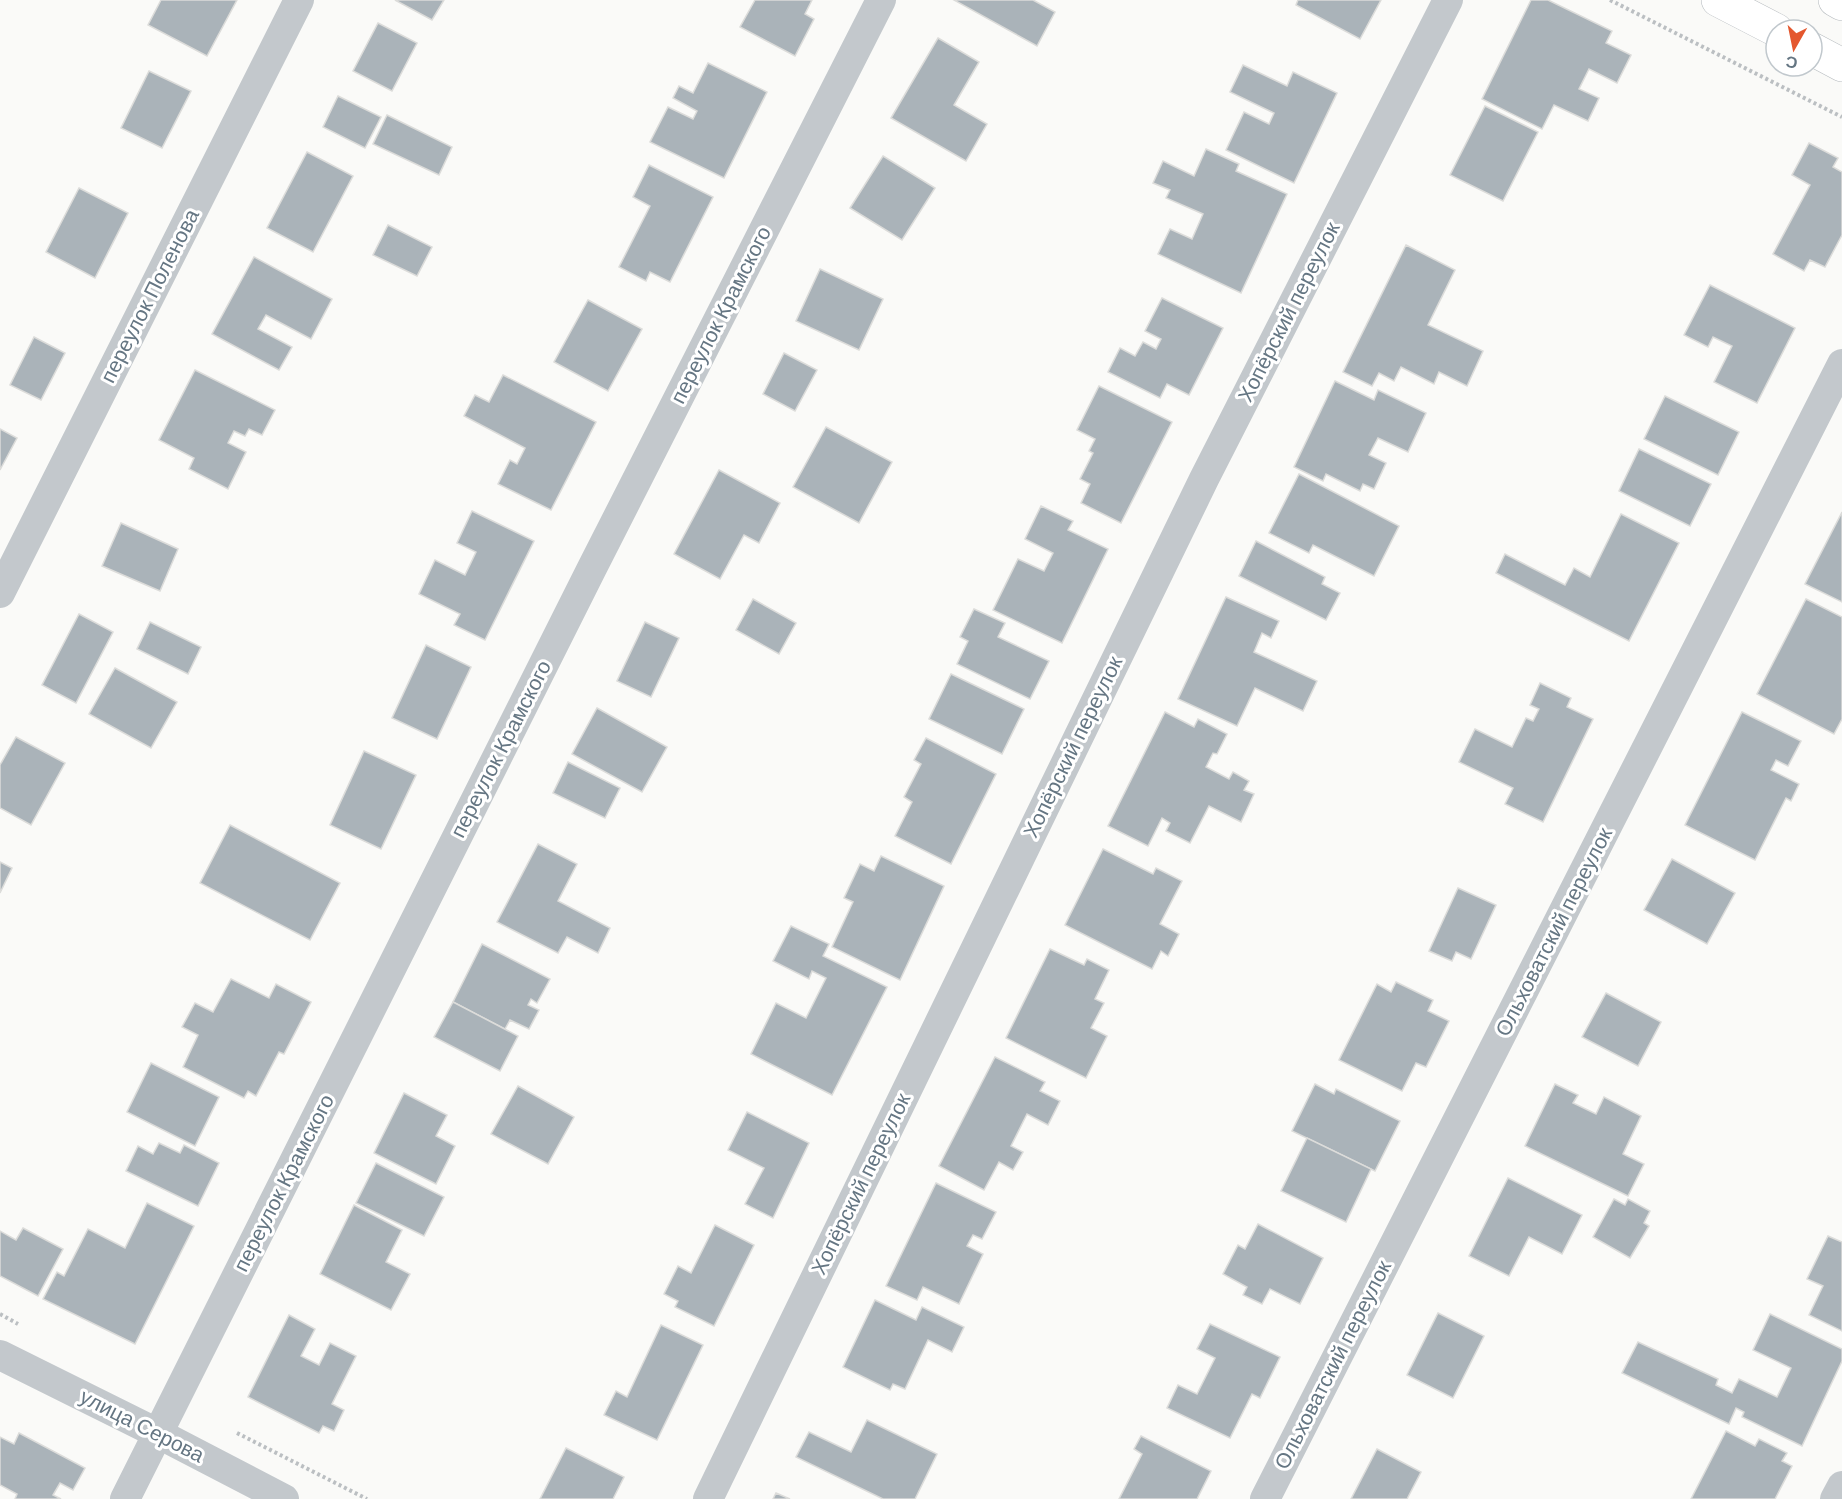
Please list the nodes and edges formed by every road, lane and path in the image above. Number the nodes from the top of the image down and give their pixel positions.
1 (299, 0) edge
2 (881, 0) edge
3 (1448, 0) edge
4 (1610, 0) edge
5 (1718, 0) edge
6 (1835, 0) edge
7 (1842, 4) edge
8 (1764, 24) edge
9 (1824, 55) edge
10 (1842, 65) edge
11 (1842, 117) edge
12 (1842, 364) edge
13 (0, 593) edge
14 (0, 1355) edge
15 (159, 1434) junction
16 (1842, 1486) edge
17 (125, 1499) edge
18 (284, 1499) edge
19 (708, 1499) edge
20 (1265, 1499) edge
21 (1835, 1499) edge

1 - 13 street, переулок Поленова
2 - 15 street, переулок Крамского
3 - 19 street, Хопёрский переулок
4 - 11 path
5 - 8 main road
6 - 7 main road
9 - 10 main road
12 - 20 street, Ольховатский переулок
14 - 15 street, улица Серова
15 - 17 street, переулок Крамского
15 - 18 street, улица Серова
16 - 21 street

